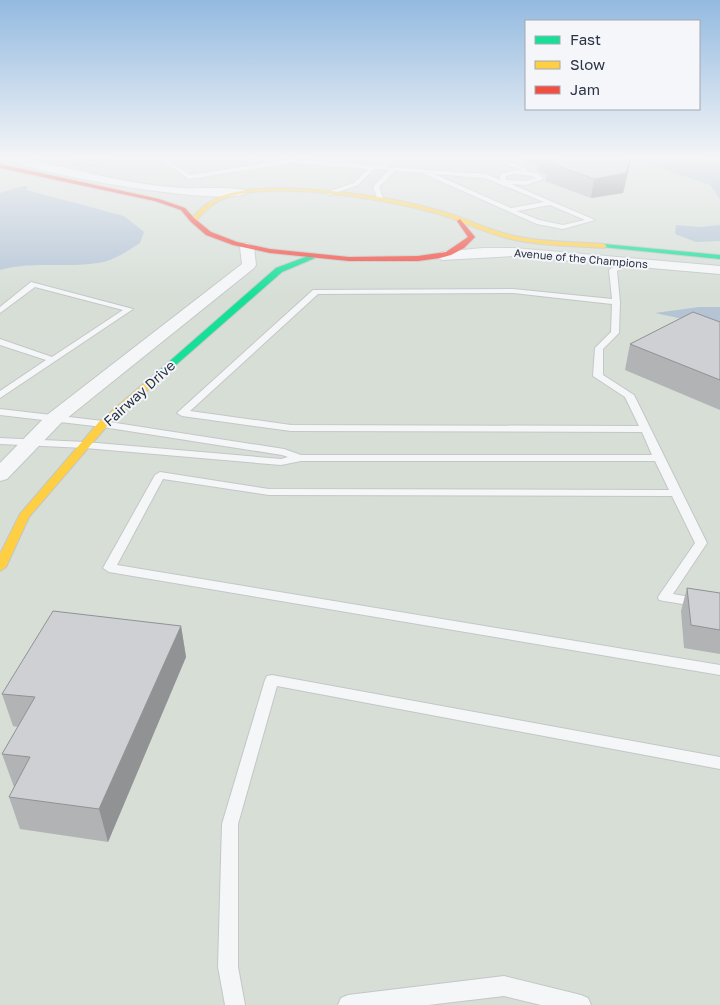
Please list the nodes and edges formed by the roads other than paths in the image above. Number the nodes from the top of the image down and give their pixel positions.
1 (168, 204) edge
2 (209, 204) edge
3 (401, 204) edge
4 (496, 204) edge
5 (545, 204) edge
6 (552, 204) edge
7 (510, 210) junction
8 (460, 220) junction
9 (193, 221) junction
10 (247, 247) junction
11 (442, 256) junction
12 (315, 257) junction
13 (720, 257) edge
14 (626, 262) junction
15 (720, 270) edge
16 (616, 302) junction
17 (0, 311) edge
18 (0, 342) edge
19 (53, 360) junction
20 (0, 395) edge
21 (0, 412) edge
22 (54, 418) junction
23 (103, 424) junction
24 (645, 429) junction
25 (0, 441) edge
26 (32, 441) junction
27 (85, 445) junction
28 (283, 457) junction
29 (659, 458) junction
30 (0, 474) edge
31 (676, 492) junction
32 (0, 567) edge
33 (720, 606) edge
34 (720, 670) edge
35 (720, 763) edge
36 (235, 1005) edge
37 (348, 1005) edge
38 (581, 1005) edge

1 - 9 street
2 - 9 street, Avenue of the Champions
3 - 8 street, Avenue of the Champions
4 - 7 lane
5 - 7 lane
6 - 7 lane
8 - 11 street
8 - 13 street, Avenue of the Champions
9 - 10 street
10 - 12 street
10 - 22 street
11 - 12 street
11 - 14 street, Avenue of the Champions
12 - 23 street, Fairway Drive
14 - 15 street, Avenue of the Champions
14 - 16 lane
16 - 24 lane
16 - 24 lane
17 - 19 lane
18 - 19 lane
19 - 20 lane
21 - 22 lane
22 - 23 lane
22 - 26 street
23 - 27 street, Fairway Drive
23 - 28 lane
24 - 29 lane
25 - 26 lane
26 - 27 lane
26 - 30 street
27 - 28 lane
27 - 32 street, Fairway Drive
28 - 29 lane
29 - 31 lane
31 - 33 lane
31 - 34 lane
35 - 36 lane
37 - 38 lane

